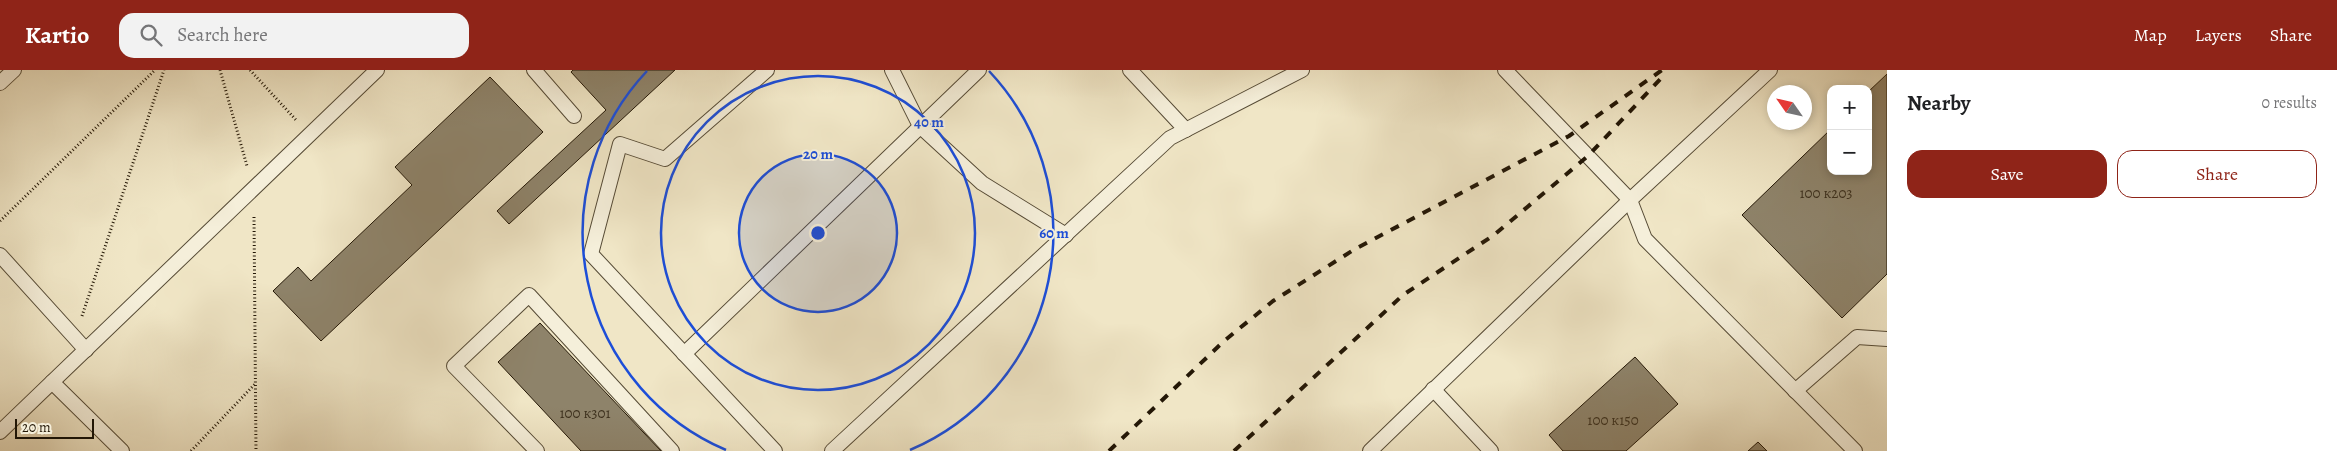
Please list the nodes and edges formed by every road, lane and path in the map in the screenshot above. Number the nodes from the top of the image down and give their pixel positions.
1 (14, 70) edge
2 (155, 70) edge
3 (164, 70) edge
4 (220, 70) edge
5 (250, 70) edge
6 (377, 70) edge
7 (534, 70) edge
8 (767, 70) edge
9 (892, 70) edge
10 (979, 70) edge
11 (1130, 70) edge
12 (1302, 70) edge
13 (1505, 70) edge
14 (1770, 70) edge
15 (0, 83) edge
16 (574, 116) dead end
17 (920, 126) junction
18 (1186, 130) junction
19 (309, 135) junction
20 (253, 189) junction
21 (1630, 200) junction
22 (0, 222) edge
23 (1066, 234) junction
24 (0, 255) edge
25 (75, 338) junction
26 (1887, 339) edge
27 (86, 350) junction
28 (684, 354) junction
29 (52, 382) junction
30 (256, 383) junction
31 (1434, 390) junction
32 (1795, 391) junction
33 (0, 432) edge
34 (122, 451) edge
35 (191, 451) edge
36 (256, 451) edge
37 (537, 451) edge
38 (672, 451) edge
39 (775, 451) edge
40 (832, 451) edge
41 (1370, 451) edge
42 (1491, 451) edge
43 (1855, 451) edge

1 - 15 lane
2 - 22 path
3 - 25 path
4 - 20 path
5 - 19 path
6 - 19 lane
7 - 16 lane
8 - 28 lane
9 - 17 lane
10 - 17 lane
11 - 18 lane
12 - 18 lane
13 - 21 lane
14 - 21 lane
17 - 23 lane
17 - 28 lane
18 - 23 lane
19 - 20 lane
20 - 27 lane
20 - 30 path
21 - 31 lane
21 - 32 lane
23 - 40 lane
24 - 25 lane
25 - 27 lane
26 - 32 lane
27 - 29 lane
28 - 39 lane
29 - 33 lane
29 - 34 lane
30 - 35 path
30 - 36 path
31 - 41 lane
31 - 42 lane
32 - 43 lane
37 - 38 lane

